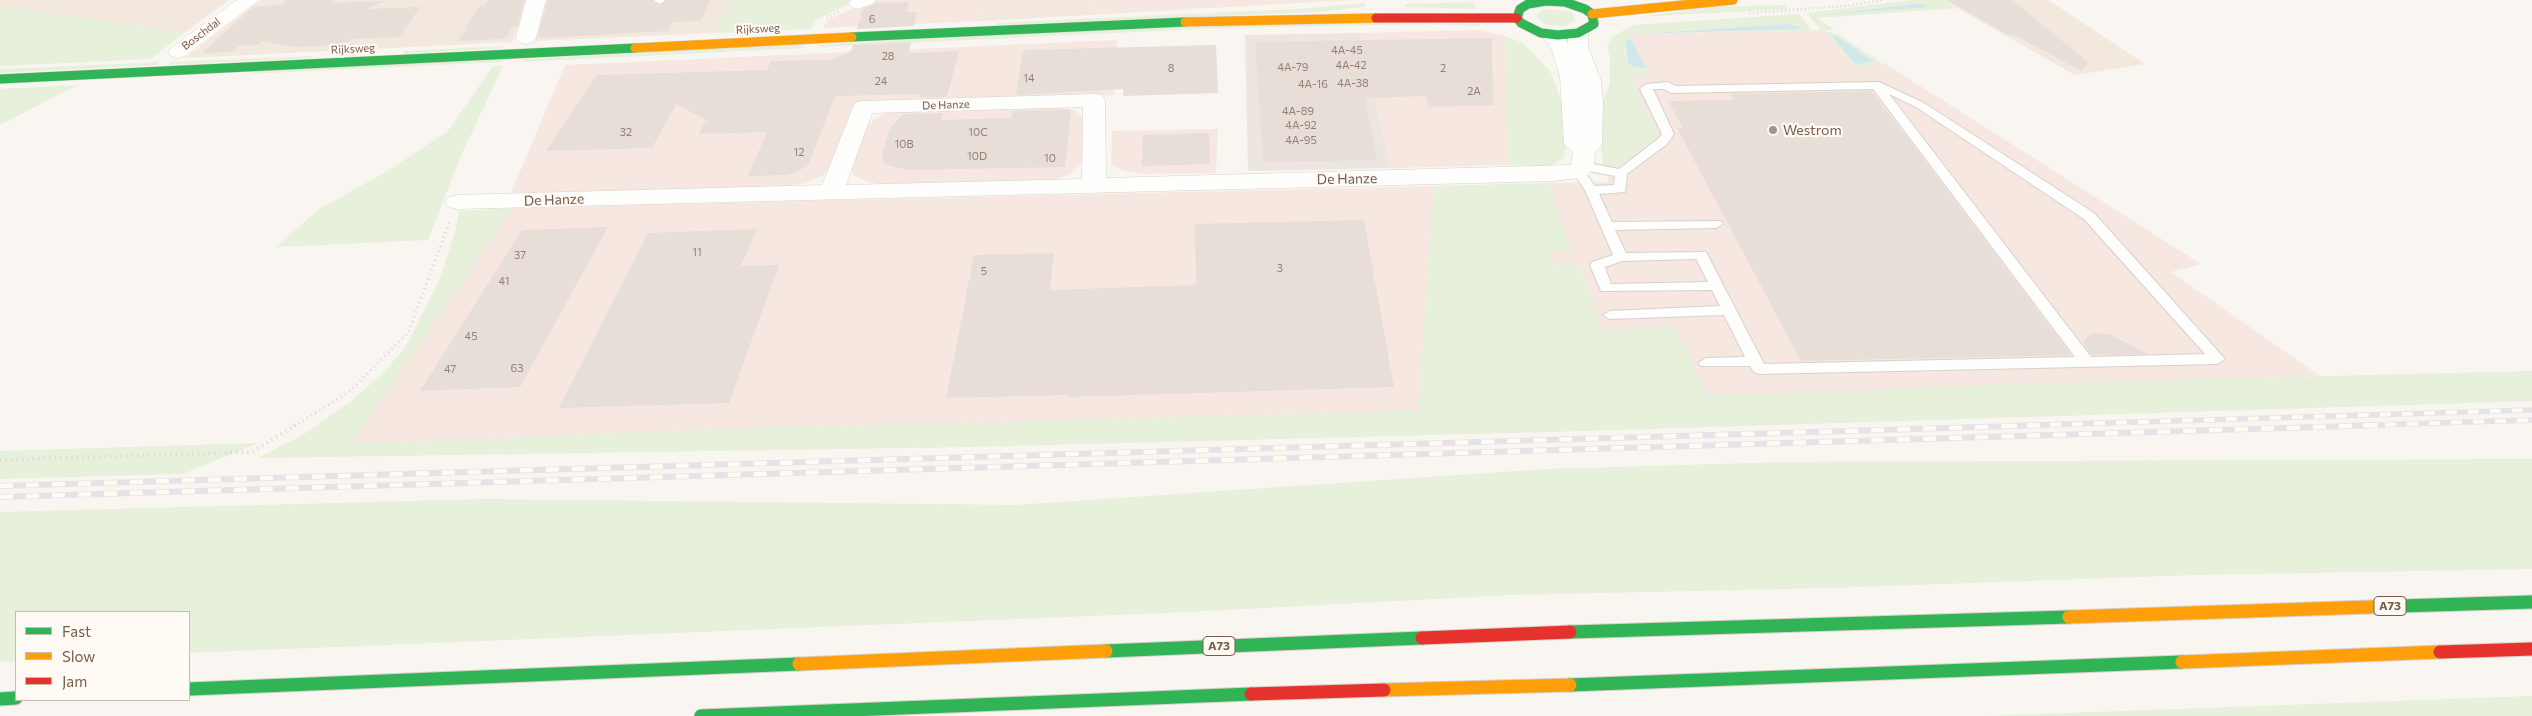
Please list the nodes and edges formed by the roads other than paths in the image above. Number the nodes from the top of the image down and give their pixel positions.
1 (249, 0) edge
2 (536, 0) edge
3 (1546, 0) edge
4 (1733, 0) edge
5 (1592, 14) junction
6 (1517, 18) junction
7 (1578, 34) junction
8 (1551, 35) junction
9 (526, 38) dead end
10 (178, 52) dead end
11 (0, 79) edge
12 (1876, 85) junction
13 (1582, 163) junction
14 (1621, 172) junction
15 (1094, 185) junction
16 (1591, 190) junction
17 (831, 192) junction
18 (457, 202) road end
19 (1716, 224) dead end
20 (1606, 226) junction
21 (1620, 257) junction
22 (1717, 286) junction
23 (1729, 310) junction
24 (1610, 315) dead end
25 (1755, 361) junction
26 (2087, 362) junction
27 (1706, 363) dead end
28 (2532, 602) edge
29 (2532, 649) edge
30 (190, 689) edge
31 (15, 698) edge
32 (0, 699) edge
33 (701, 716) edge

1 - 10 street, Boschdal
2 - 9 street
3 - 5 main road
3 - 6 main road
4 - 5 main road
5 - 7 main road
6 - 8 main road
6 - 11 main road, Rijksweg
7 - 8 main road
7 - 13 street
8 - 13 street
12 - 14 lane
12 - 26 lane
12 - 26 lane
13 - 14 lane
13 - 15 street, De Hanze
13 - 16 lane
14 - 16 lane
15 - 17 street, De Hanze
15 - 17 street, De Hanze
16 - 20 lane
17 - 18 street, De Hanze
19 - 20 lane
20 - 21 lane
21 - 22 lane
21 - 22 lane
22 - 23 lane
23 - 24 lane
23 - 25 lane
25 - 26 lane
25 - 27 lane
28 - 30 main road, A73
29 - 33 main road
31 - 32 main road

